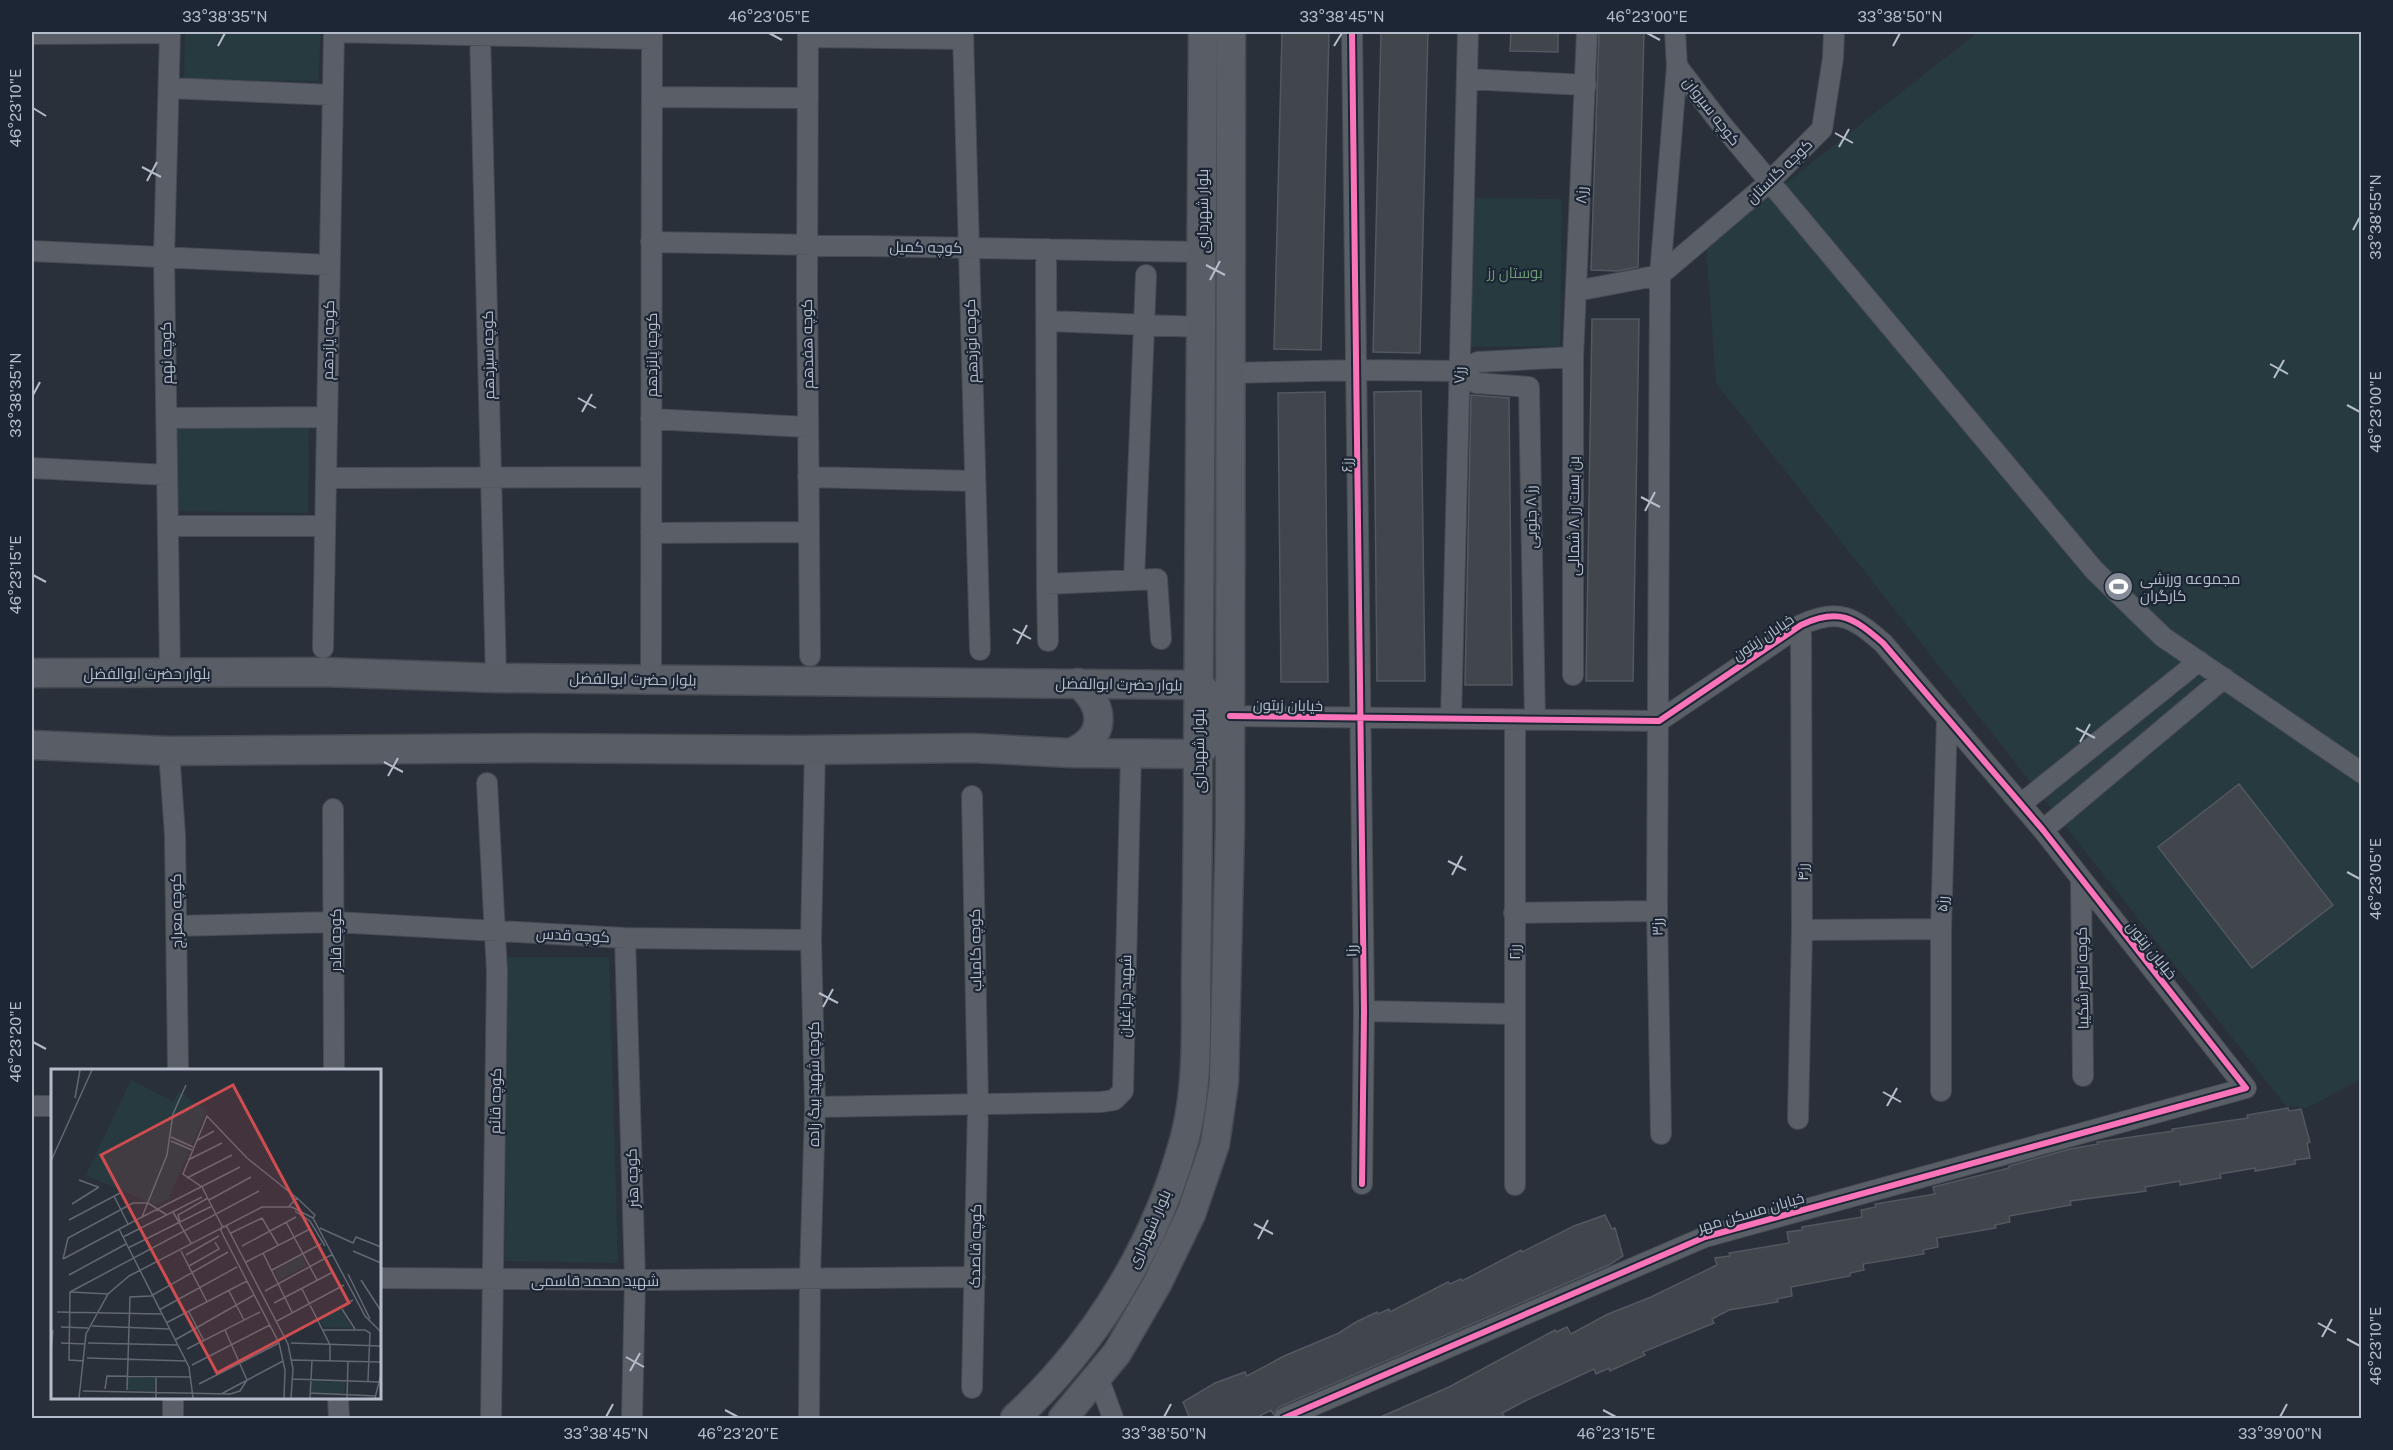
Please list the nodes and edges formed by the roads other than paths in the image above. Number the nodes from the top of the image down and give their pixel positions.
1 (170, 32) edge
2 (334, 32) edge
3 (1203, 32) edge
4 (1231, 32) edge
5 (1352, 32) edge
6 (1468, 32) edge
7 (1587, 32) edge
8 (1675, 32) edge
9 (1834, 32) edge
10 (480, 33) edge
11 (32, 34) edge
12 (808, 34) edge
13 (652, 35) edge
14 (963, 35) edge
15 (1677, 66) junction
16 (1467, 79) junction
17 (1586, 85) junction
18 (169, 88) junction
19 (333, 95) junction
20 (652, 97) junction
21 (808, 98) junction
22 (1768, 183) junction
23 (651, 242) junction
24 (807, 245) junction
25 (969, 248) junction
26 (1046, 249) junction
27 (32, 251) edge
28 (1202, 252) junction
29 (164, 257) junction
30 (330, 265) junction
31 (1146, 275) dead end
32 (1660, 275) junction
33 (1576, 291) junction
34 (1048, 321) junction
35 (1144, 325) junction
36 (1201, 327) junction
37 (1573, 357) junction
38 (1358, 370) junction
39 (1459, 371) junction
40 (1230, 373) junction
41 (327, 417) junction
42 (167, 418) junction
43 (651, 419) junction
44 (808, 427) junction
45 (32, 468) edge
46 (167, 475) junction
47 (491, 477) junction
48 (651, 477) junction
49 (808, 477) junction
50 (326, 478) junction
51 (975, 481) junction
52 (168, 526) junction
53 (325, 526) junction
54 (808, 532) junction
55 (651, 533) junction
56 (1134, 580) junction
57 (1047, 584) junction
58 (1801, 625) junction
59 (1161, 639) dead end
60 (1048, 641) dead end
61 (323, 648) dead end
62 (980, 650) dead end
63 (810, 656) dead end
64 (2199, 661) junction
65 (32, 673) edge
66 (170, 674) junction
67 (1573, 675) dead end
68 (496, 678) junction
69 (2224, 678) junction
70 (651, 679) junction
71 (1078, 683) junction
72 (1199, 685) junction
73 (1230, 716) junction
74 (1947, 717) junction
75 (1360, 718) junction
76 (1450, 719) junction
77 (1515, 720) junction
78 (1535, 720) junction
79 (1659, 721) junction
80 (32, 745) edge
81 (815, 749) junction
82 (169, 751) junction
83 (1070, 753) junction
84 (1131, 753) junction
85 (1198, 754) junction
86 (2361, 772) edge
87 (487, 783) dead end
88 (972, 796) dead end
89 (2021, 804) junction
90 (333, 809) dead end
91 (2043, 830) junction
92 (2081, 880) junction
93 (1657, 911) junction
94 (1514, 913) junction
95 (334, 922) junction
96 (176, 926) junction
97 (1941, 929) junction
98 (495, 930) junction
99 (1802, 930) junction
100 (625, 938) junction
101 (811, 940) junction
102 (1364, 1011) junction
103 (1514, 1014) junction
104 (178, 1069) edge
105 (334, 1069) edge
106 (2083, 1076) dead end
107 (2246, 1088) joint
108 (1941, 1091) dead end
109 (978, 1105) junction
110 (32, 1106) edge
111 (51, 1106) edge
112 (815, 1107) junction
113 (1798, 1119) dead end
114 (1661, 1134) dead end
115 (1362, 1184) dead end
116 (1515, 1185) dead end
117 (975, 1277) junction
118 (381, 1278) edge
119 (810, 1278) junction
120 (493, 1280) junction
121 (635, 1280) junction
122 (1098, 1377) junction
123 (972, 1388) dead end
124 (173, 1399) edge
125 (338, 1399) edge
126 (173, 1419) edge
127 (339, 1419) edge
128 (491, 1419) edge
129 (632, 1419) edge
130 (809, 1419) edge
131 (1015, 1419) edge
132 (1063, 1419) edge
133 (1113, 1419) edge
134 (1284, 1419) edge

1 - 11 street
1 - 18 street, کوچه نهم
2 - 10 street
2 - 19 street, کوچه یازدهم
3 - 28 main road, بلوار شهرداری
4 - 40 main road, بلوار شهرداری
5 - 38 street, رز۶
6 - 16 street, رز۷
7 - 17 street, رز۸
8 - 15 street, کوچه سیروان
9 - 22 street, کوچه گلستان
10 - 13 street
10 - 47 street, کوچه سیزدهم
12 - 14 street
12 - 21 street, کوچه هفدهم
13 - 20 street, کوچه پانزدهم
14 - 25 street, کوچه نوزدهم
15 - 22 street, کوچه سیروان
15 - 32 street, رز۳
16 - 17 street
16 - 39 street, رز۷
17 - 33 street, رز۸
18 - 19 street
18 - 29 street, کوچه نهم
19 - 30 street, کوچه یازدهم
20 - 21 street
20 - 23 street, کوچه پانزدهم
21 - 24 street, کوچه هفدهم
22 - 32 street, کوچه گلستان
22 - 64 street, کوچه سیروان
23 - 24 street, کوچه کمیل
23 - 43 street, کوچه پانزدهم
24 - 25 street, کوچه کمیل
24 - 44 street, کوچه هفدهم
25 - 26 street, کوچه کمیل
25 - 51 street, کوچه نوزدهم
26 - 28 street, کوچه کمیل
26 - 34 street
27 - 29 street
28 - 36 main road, بلوار شهرداری
29 - 30 street
29 - 42 street, کوچه نهم
30 - 41 street, کوچه یازدهم
31 - 35 street
32 - 33 street
32 - 79 street, رز۳
33 - 37 street, رز۸
34 - 35 street
34 - 57 street
35 - 36 street
35 - 56 street
36 - 72 main road, بلوار شهرداری
37 - 39 street
37 - 67 street, بن بست رز ۸ شمالی
38 - 39 street
38 - 40 street
38 - 75 street, رز۶
39 - 76 street, رز۷
39 - 78 street, رز ۸ جنوبی
40 - 73 main road, بلوار شهرداری
41 - 42 street
41 - 50 street, کوچه یازدهم
42 - 46 street, کوچه نهم
43 - 44 street
43 - 48 street, کوچه پانزدهم
44 - 49 street, کوچه هفدهم
45 - 46 street
46 - 52 street, کوچه نهم
47 - 48 street
47 - 50 street
47 - 68 street, کوچه سیزدهم
48 - 55 street, کوچه پانزدهم
49 - 51 street
49 - 54 street, کوچه هفدهم
50 - 53 street, کوچه یازدهم
51 - 62 street, کوچه نوزدهم
52 - 53 street
52 - 66 street, کوچه نهم
53 - 61 street, کوچه یازدهم
54 - 55 street
54 - 63 street, کوچه هفدهم
55 - 70 street, کوچه پانزدهم
56 - 57 street
56 - 59 street
57 - 60 street
58 - 74 street, خیابان زیتون
58 - 79 street, خیابان زیتون
58 - 99 street, رز۴
64 - 69 street, کوچه سیروان
64 - 89 street
65 - 66 main road, بلوار حضرت ابوالفضل
66 - 68 main road, بلوار حضرت ابوالفضل
68 - 70 main road, بلوار حضرت ابوالفضل
69 - 86 street, کوچه سیروان
69 - 91 street
70 - 71 main road, بلوار حضرت ابوالفضل
71 - 72 main road, بلوار حضرت ابوالفضل
71 - 83 main road
72 - 73 main road, بلوار حضرت ابوالفضل
72 - 85 main road, بلوار شهرداری
73 - 75 street, خیابان زیتون
73 - 85 main road
73 - 122 main road, بلوار شهرداری
74 - 89 street, خیابان زیتون
74 - 97 street, رز۵
75 - 76 street, خیابان زیتون
75 - 102 street, رز۱
76 - 77 street, خیابان زیتون
77 - 78 street, خیابان زیتون
77 - 94 street, رز۲
78 - 79 street, خیابان زیتون
79 - 93 street, رز۳
80 - 82 main road
81 - 82 main road
81 - 83 main road
81 - 101 street, کوچه شهید بیگ زاده
82 - 96 street, کوچه معراج
83 - 84 main road
84 - 85 main road
84 - 109 street, شهید چراغیان
85 - 131 main road, بلوار شهرداری
87 - 98 street, کوچه قائم
88 - 109 street, کوچه کامیاب
89 - 91 street, خیابان زیتون
90 - 95 street, کوچه قادر
91 - 92 street, خیابان زیتون
92 - 106 street, کوچه ناصر شکیبا
92 - 107 street, خیابان زیتون
93 - 94 street
93 - 114 street, رز۳
94 - 103 street, رز۲
95 - 96 street, کوچه قدس
95 - 98 street, کوچه قدس
95 - 105 street, کوچه قادر
96 - 104 street, کوچه معراج
97 - 99 street
97 - 108 street, رز۵
98 - 100 street, کوچه قدس
98 - 120 street, کوچه قائم
99 - 113 street, رز۴
100 - 101 street, کوچه قدس
100 - 121 street, کوچه هنر
101 - 112 street, کوچه شهید بیگ زاده
102 - 103 street
102 - 115 street, رز۱
103 - 116 street, رز۲
107 - 134 street, خیابان مسکن مهر
109 - 112 street
109 - 117 street, کوچه قاصدک
110 - 111 street
112 - 119 street, کوچه شهید بیگ زاده
117 - 119 street, شهید محمد قاسمی
117 - 123 street, کوچه قاصدک
118 - 120 street, شهید محمد قاسمی
119 - 121 street, شهید محمد قاسمی
119 - 130 street, کوچه شهید بیگ زاده
120 - 121 street, شهید محمد قاسمی
120 - 128 street, کوچه قائم
121 - 129 street, کوچه هنر
122 - 132 main road, بلوار شهرداری
122 - 133 street
124 - 126 street
125 - 127 street

